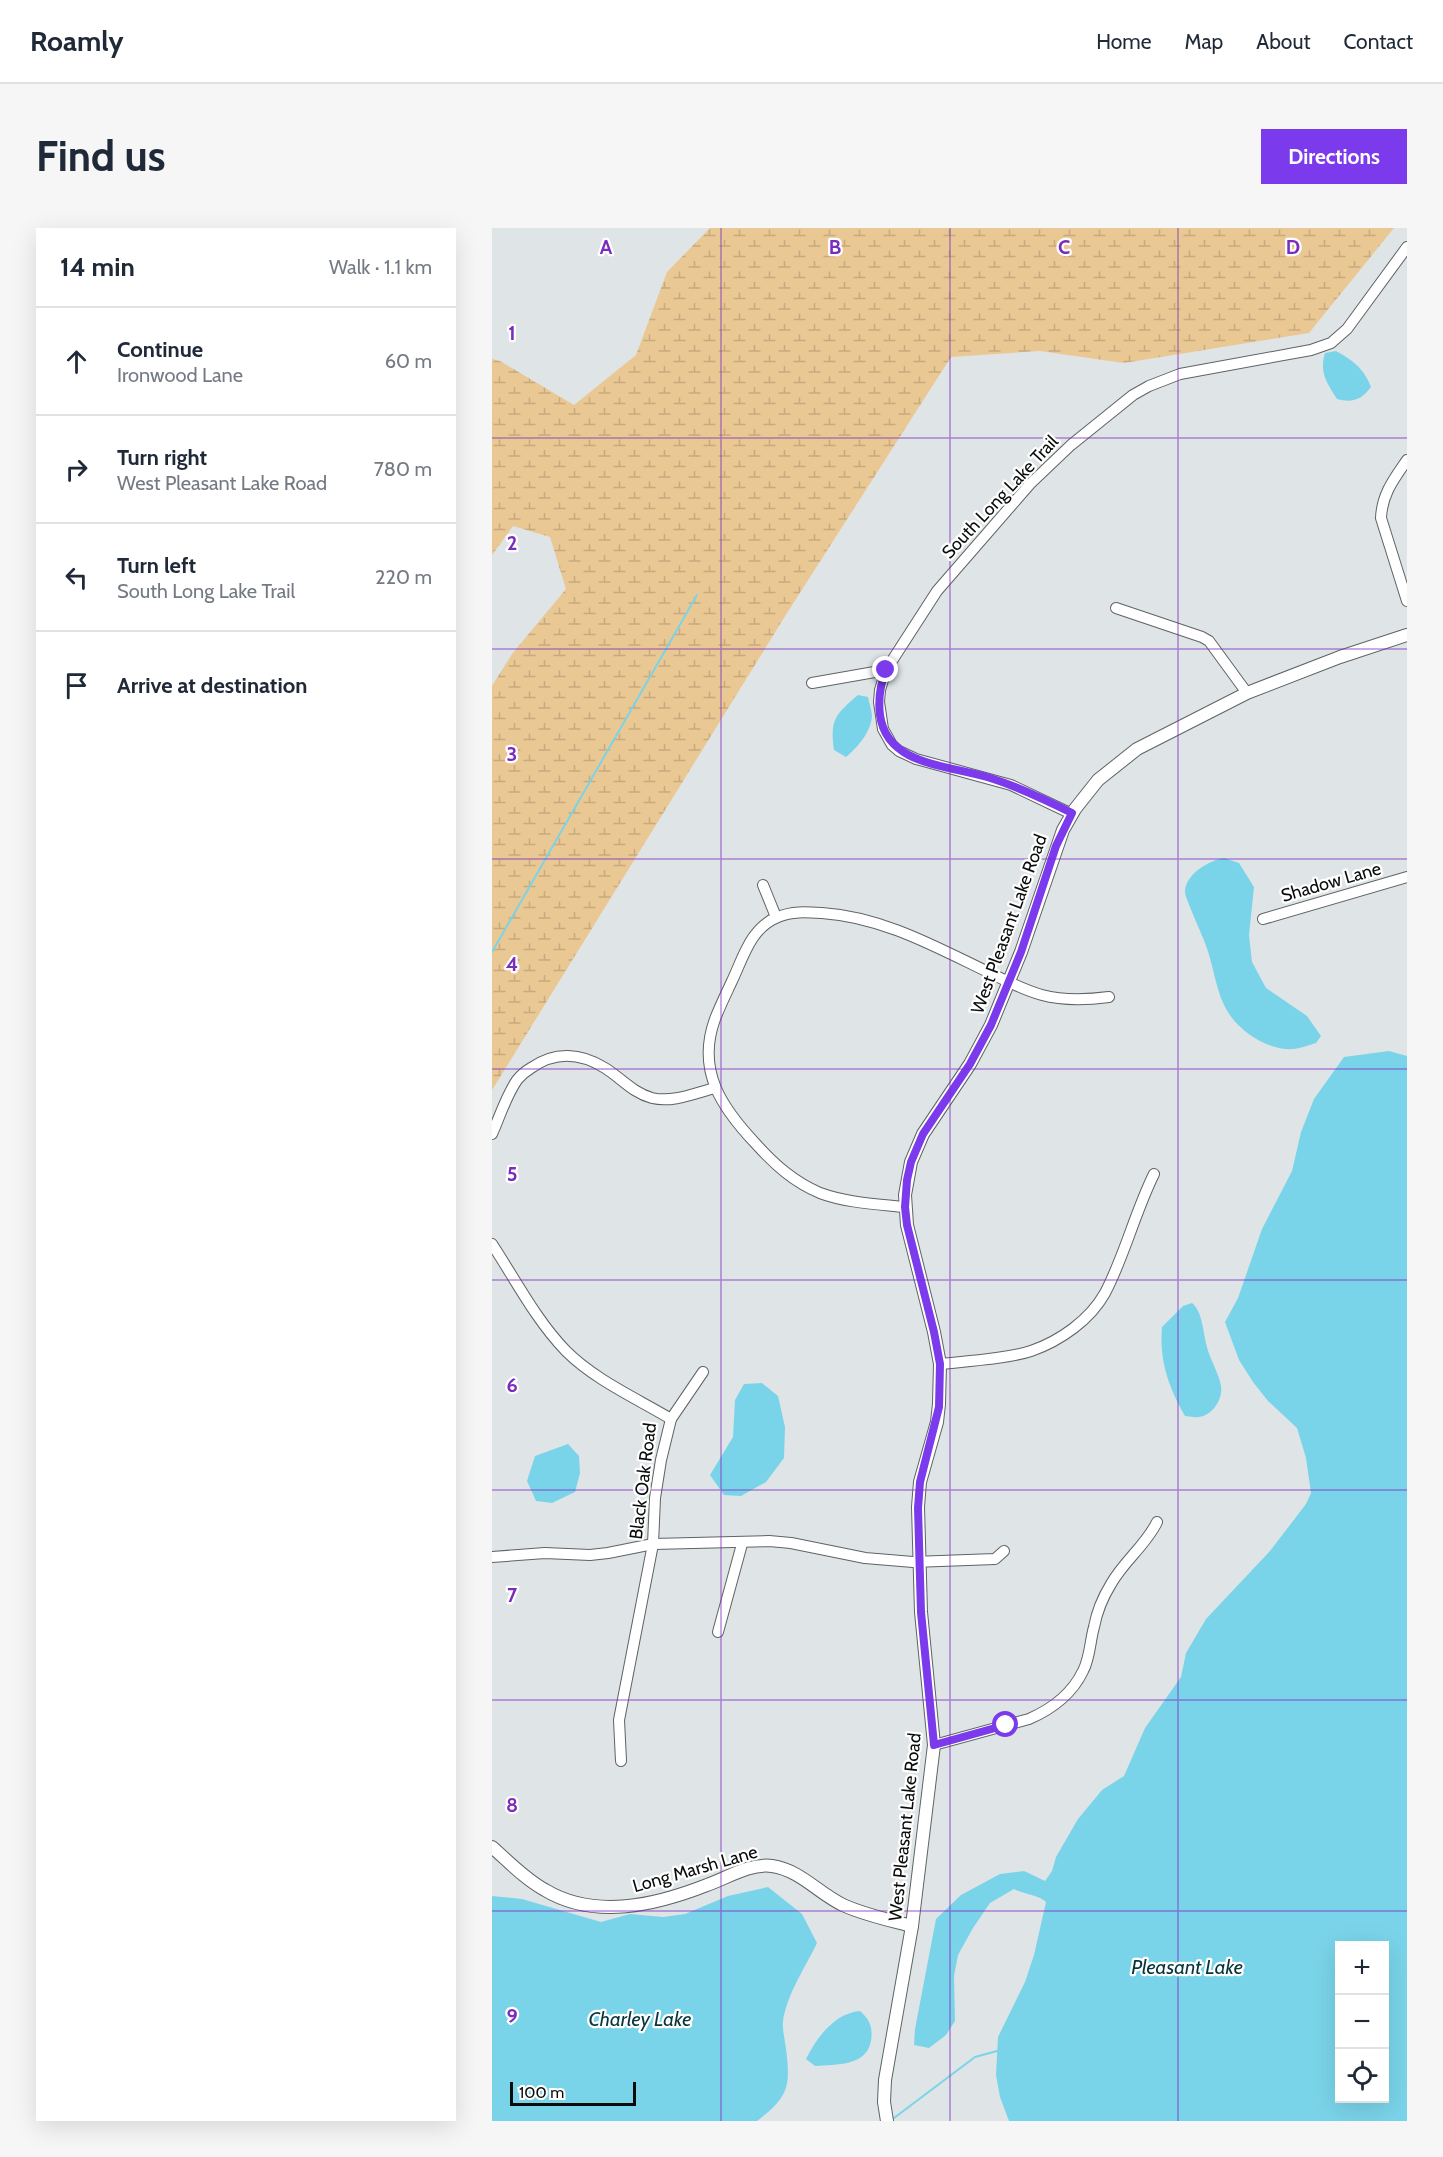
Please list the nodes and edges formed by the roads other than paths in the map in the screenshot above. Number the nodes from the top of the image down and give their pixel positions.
1 (1407, 247) edge
2 (1407, 460) edge
3 (1407, 601) edge
4 (1116, 608) dead end
5 (1407, 635) edge
6 (886, 670) junction
7 (812, 683) dead end
8 (1247, 693) junction
9 (1072, 813) junction
10 (1407, 877) edge
11 (763, 885) dead end
12 (776, 917) junction
13 (1263, 919) dead end
14 (1009, 982) junction
15 (1109, 997) dead end
16 (715, 1088) junction
17 (492, 1134) edge
18 (1154, 1174) dead end
19 (905, 1207) junction
20 (492, 1244) edge
21 (940, 1364) junction
22 (703, 1372) dead end
23 (671, 1419) junction
24 (1157, 1521) dead end
25 (653, 1544) junction
26 (742, 1544) junction
27 (1004, 1551) dead end
28 (492, 1557) edge
29 (919, 1562) junction
30 (718, 1632) dead end
31 (934, 1745) junction
32 (621, 1761) dead end
33 (492, 1847) edge
34 (912, 1926) junction
35 (887, 2121) edge

1 - 6 street, South Long Lake Trail
2 - 3 street
4 - 8 street
5 - 8 street, West Pleasant Lake Road
6 - 7 street
6 - 9 street, South Long Lake Trail
8 - 9 street, West Pleasant Lake Road
9 - 14 street, West Pleasant Lake Road
10 - 13 street, Shadow Lane
11 - 12 street
12 - 14 street
12 - 16 street
14 - 15 street
14 - 19 street, West Pleasant Lake Road
16 - 17 street
16 - 19 street
18 - 21 street
19 - 21 street, West Pleasant Lake Road
20 - 23 street, Black Oak Road
21 - 29 street, West Pleasant Lake Road
22 - 23 street
23 - 25 street, Black Oak Road
24 - 31 street
25 - 26 street
25 - 28 street
25 - 32 street, Black Oak Road
26 - 29 street
26 - 30 street
27 - 29 street
29 - 31 street, West Pleasant Lake Road
31 - 34 street, West Pleasant Lake Road
33 - 34 street, Long Marsh Lane
34 - 35 street, West Pleasant Lake Road

